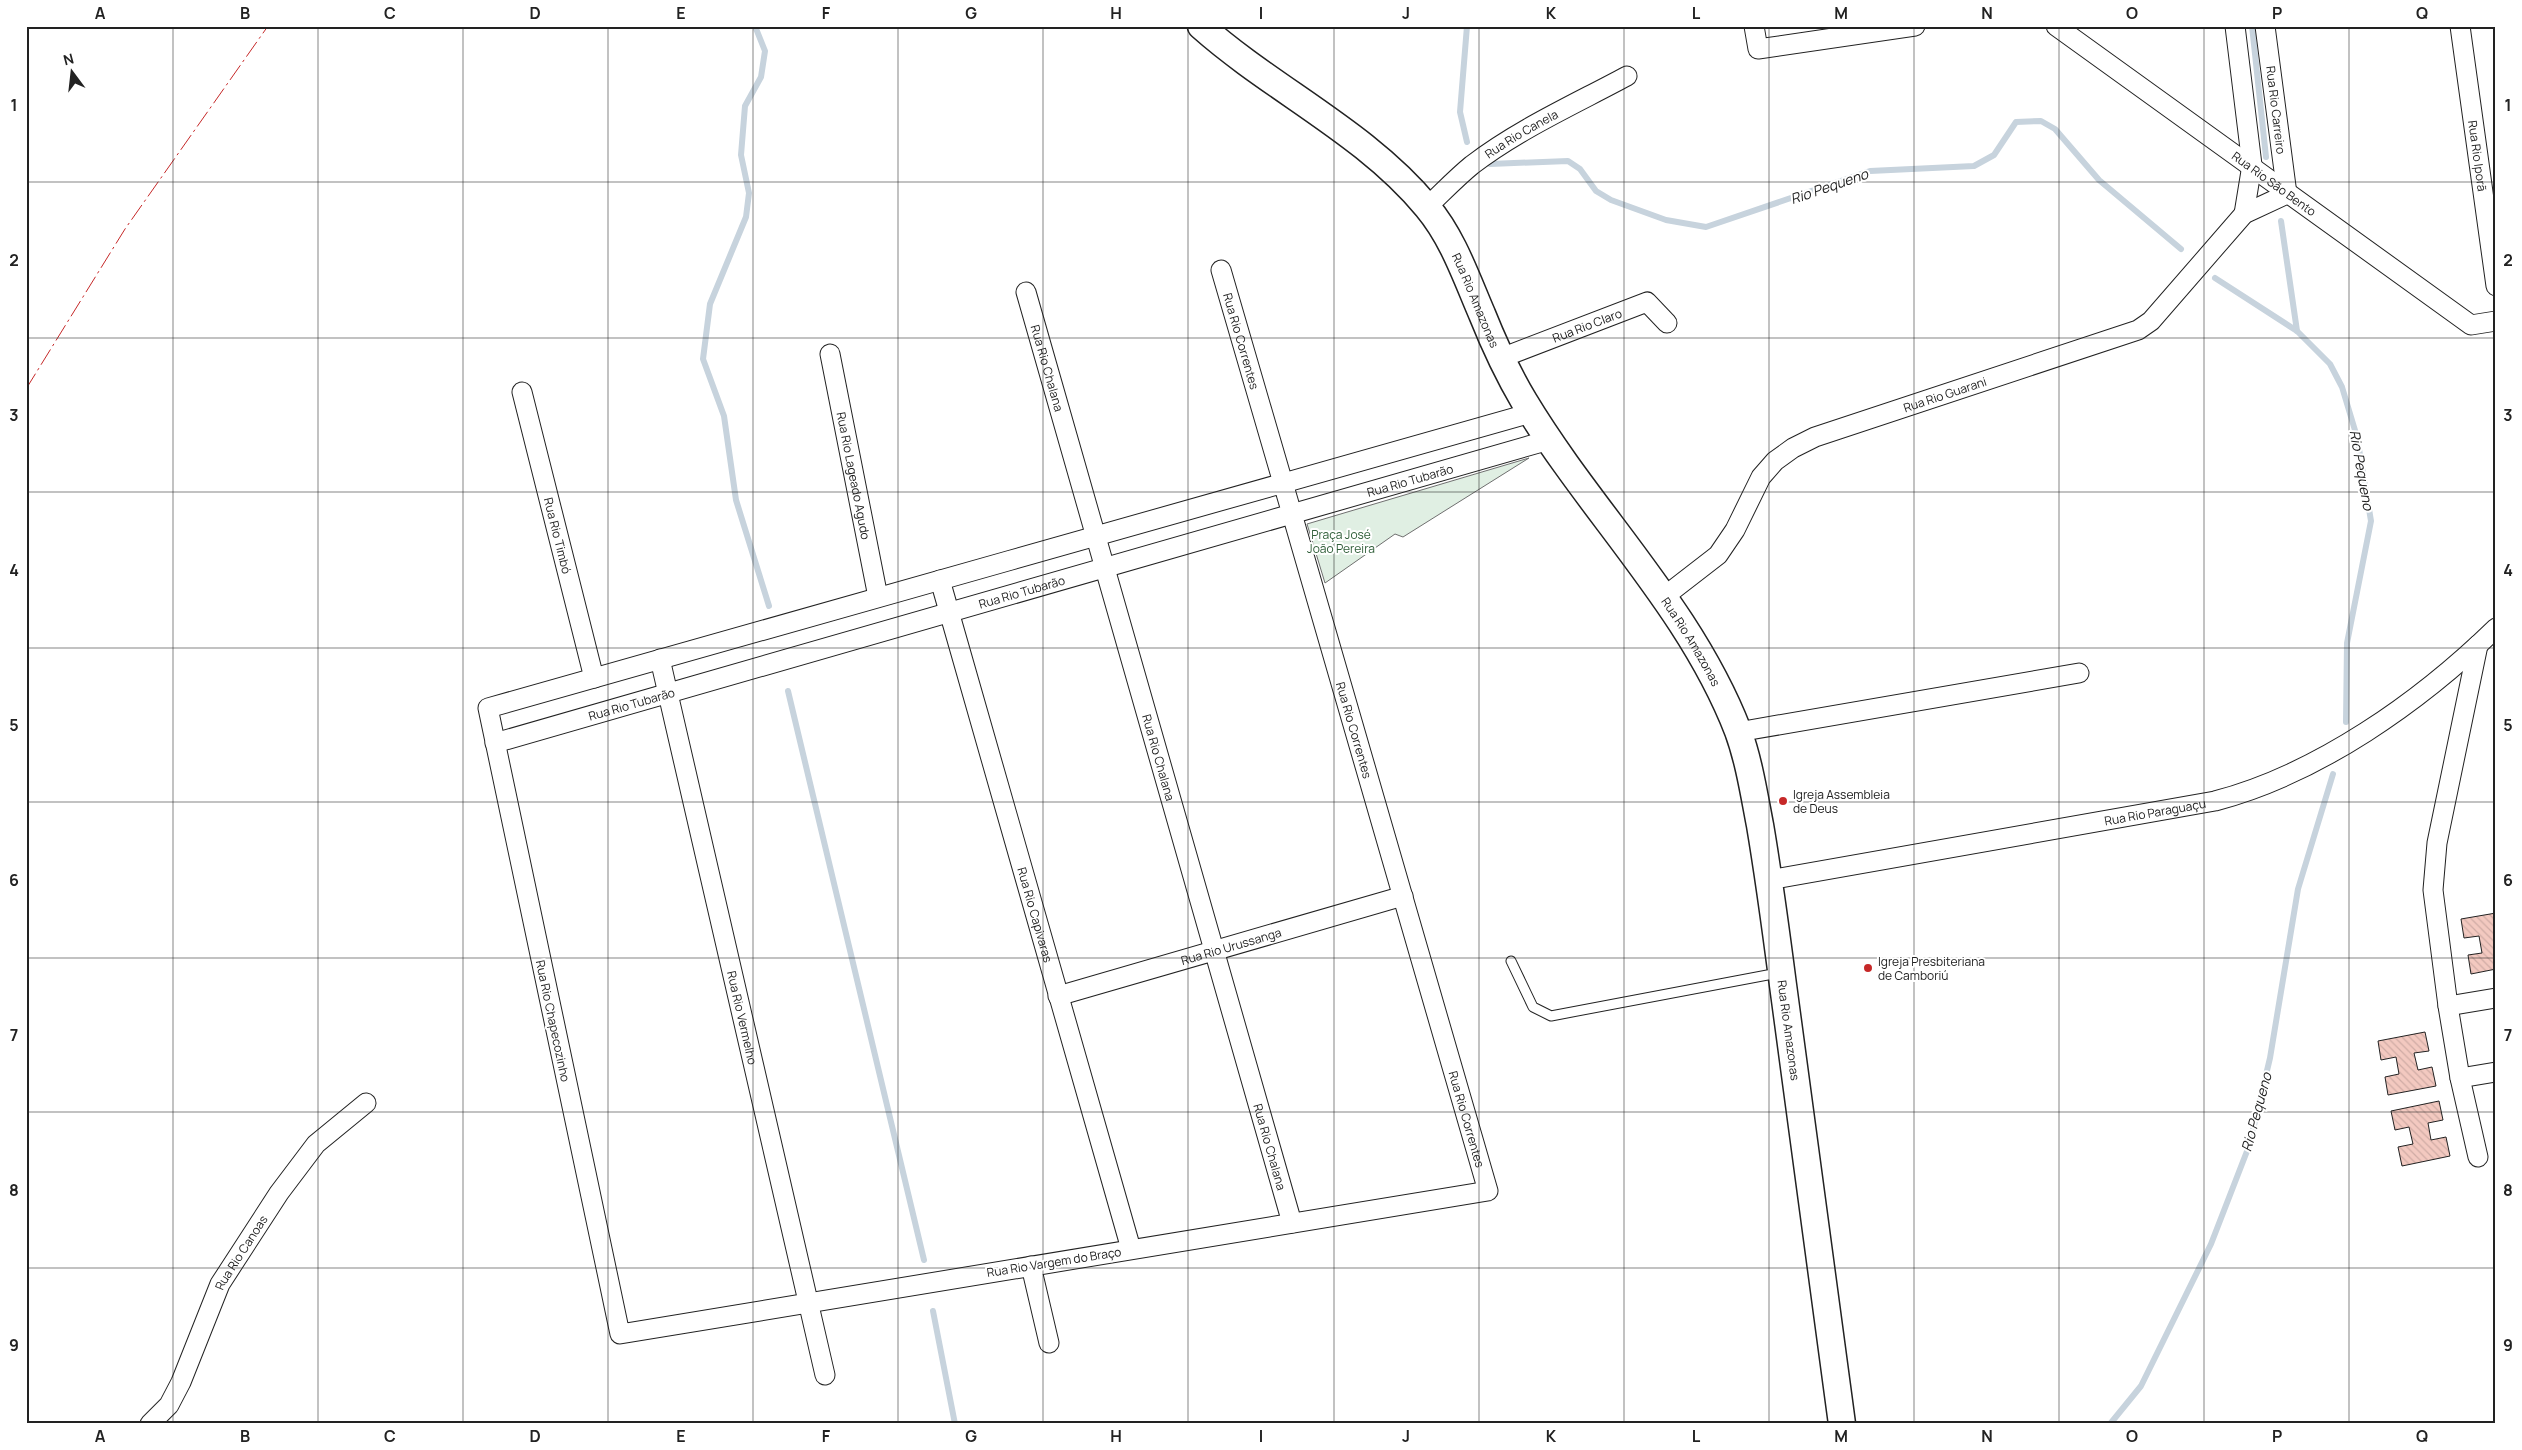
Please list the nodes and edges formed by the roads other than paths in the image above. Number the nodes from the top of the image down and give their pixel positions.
1 (1201, 26) edge
2 (1754, 26) edge
3 (1911, 26) edge
4 (2056, 26) edge
5 (2235, 26) edge
6 (2266, 26) edge
7 (2460, 26) edge
8 (1627, 76) dead end
9 (2252, 165) junction
10 (2288, 194) junction
11 (1427, 207) junction
12 (2244, 214) junction
13 (1221, 270) dead end
14 (2496, 286) edge
15 (1026, 292) dead end
16 (2496, 321) edge
17 (1667, 323) dead end
18 (830, 354) dead end
19 (1501, 358) junction
20 (522, 392) dead end
21 (1531, 412) junction
22 (1549, 440) junction
23 (1283, 483) junction
24 (1292, 514) junction
25 (1096, 536) junction
26 (1105, 568) junction
27 (940, 580) junction
28 (1666, 596) junction
29 (878, 597) junction
30 (949, 612) junction
31 (2496, 628) edge
32 (2478, 645) junction
33 (660, 659) junction
34 (2079, 673) dead end
35 (594, 678) junction
36 (668, 693) junction
37 (1738, 732) junction
38 (495, 743) junction
39 (1769, 880) junction
40 (1403, 896) junction
41 (1214, 951) junction
42 (1511, 961) dead end
43 (1782, 972) junction
44 (1058, 996) junction
45 (2496, 998) edge
46 (2448, 1006) junction
47 (2496, 1072) edge
48 (2460, 1078) junction
49 (366, 1103) dead end
50 (2478, 1157) dead end
51 (1488, 1191) joint
52 (1292, 1223) junction
53 (1131, 1249) junction
54 (1031, 1266) junction
55 (809, 1302) junction
56 (620, 1334) joint
57 (1049, 1343) dead end
58 (825, 1375) dead end
59 (150, 1424) edge
60 (1842, 1424) edge

1 - 11 street, Rua Rio Amazonas
2 - 3 street
4 - 9 street, Rua Rio São Bento
5 - 9 street
6 - 10 street, Rua Rio Carreiro
7 - 14 street, Rua Rio Iporã
8 - 11 street, Rua Rio Canela
9 - 10 street, Rua Rio São Bento
9 - 12 street
10 - 12 street, Rua Rio Guarani
10 - 16 street, Rua Rio São Bento
11 - 19 street, Rua Rio Amazonas
12 - 28 street, Rua Rio Guarani
13 - 23 street, Rua Rio Correntes
15 - 25 street, Rua Rio Chalana
17 - 19 street, Rua Rio Claro
18 - 29 street, Rua Rio Lageado Agudo
19 - 21 street, Rua Rio Amazonas
20 - 35 street, Rua Rio Timbó
21 - 22 street, Rua Rio Amazonas
21 - 23 street
22 - 24 street, Rua Rio Tubarão
22 - 28 street, Rua Rio Amazonas
23 - 24 street, Rua Rio Correntes
23 - 25 street
24 - 26 street, Rua Rio Tubarão
24 - 40 street, Rua Rio Correntes
25 - 26 street, Rua Rio Chalana
25 - 27 street
26 - 30 street, Rua Rio Tubarão
26 - 41 street, Rua Rio Chalana
27 - 29 street
27 - 30 street, Rua Rio Capivaras
28 - 37 street, Rua Rio Amazonas
29 - 33 street
30 - 36 street, Rua Rio Tubarão
30 - 44 street, Rua Rio Capivaras
31 - 32 street, Rua Rio Paraguaçu
32 - 39 street, Rua Rio Paraguaçu
32 - 46 street
33 - 35 street
33 - 36 street, Rua Rio Vermelho
34 - 37 street
35 - 38 street, Rua Rio Chapecozinho
36 - 38 street, Rua Rio Tubarão
36 - 55 street, Rua Rio Vermelho
37 - 39 street, Rua Rio Amazonas
38 - 56 street, Rua Rio Chapecozinho
39 - 43 street, Rua Rio Amazonas
40 - 41 street, Rua Rio Urussanga
40 - 51 street, Rua Rio Correntes
41 - 44 street, Rua Rio Urussanga
41 - 52 street, Rua Rio Chalana
42 - 43 lane
43 - 60 street, Rua Rio Amazonas
44 - 53 street, Rua Rio Capivaras
45 - 46 street
46 - 48 street
47 - 48 street
48 - 50 street
49 - 59 street, Rua Rio Canoas
51 - 52 street, Rua Rio Vargem do Braço
52 - 53 street, Rua Rio Vargem do Braço
53 - 54 street, Rua Rio Vargem do Braço
54 - 55 street, Rua Rio Vargem do Braço
54 - 57 street
55 - 56 street, Rua Rio Vargem do Braço
55 - 58 street, Rua Rio Vermelho

